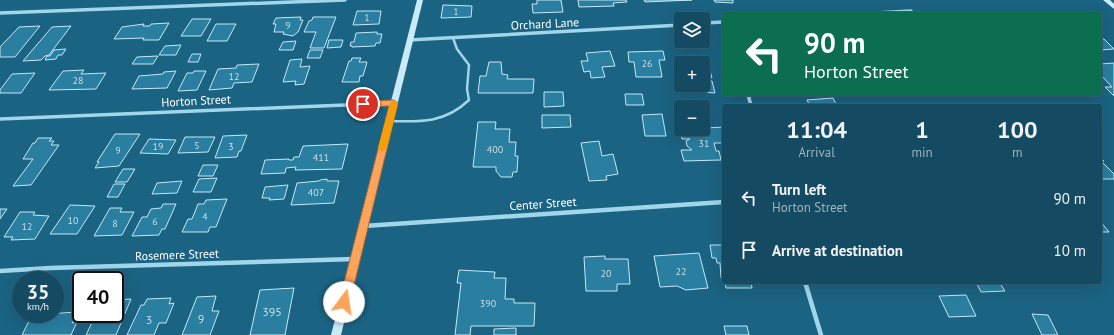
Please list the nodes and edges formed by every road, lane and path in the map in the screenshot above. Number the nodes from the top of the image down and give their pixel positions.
1 (345, 0) edge
2 (420, 0) edge
3 (1106, 0) edge
4 (1114, 7) edge
5 (911, 11) dead end
6 (893, 12) edge
7 (0, 13) edge
8 (722, 22) edge
9 (710, 23) edge
10 (674, 25) edge
11 (453, 38) junction
12 (409, 40) junction
13 (394, 103) junction
14 (0, 119) edge
15 (389, 121) junction
16 (722, 202) edge
17 (363, 226) junction
18 (355, 259) junction
19 (0, 271) edge
20 (806, 284) edge
21 (336, 335) edge
22 (821, 335) edge

1 - 7 street
2 - 12 street
3 - 4 street
5 - 6 street
8 - 9 street
10 - 11 street, Orchard Lane
11 - 12 street, Orchard Lane
11 - 15 lane
12 - 13 street
13 - 14 street, Horton Street
13 - 15 street
15 - 17 street
16 - 17 street, Center Street
17 - 18 street
18 - 19 street, Rosemere Street
18 - 21 street
20 - 22 street

